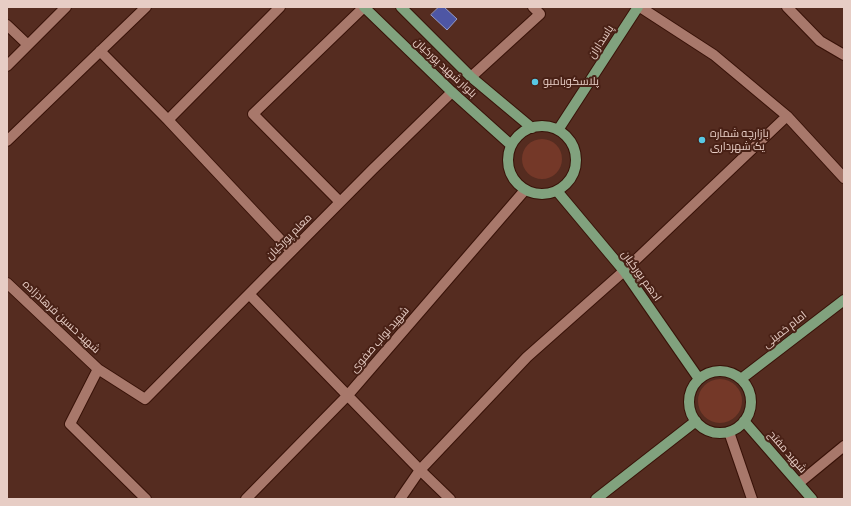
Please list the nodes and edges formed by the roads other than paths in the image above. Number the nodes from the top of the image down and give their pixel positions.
1 (66, 7) edge
2 (146, 7) edge
3 (280, 7) edge
4 (364, 7) edge
5 (401, 7) edge
6 (533, 7) edge
7 (639, 7) edge
8 (787, 7) edge
9 (7, 25) edge
10 (28, 45) junction
11 (100, 51) junction
12 (844, 55) edge
13 (7, 66) edge
14 (471, 77) junction
15 (452, 92) junction
16 (787, 116) junction
17 (168, 120) junction
18 (532, 128) junction
19 (558, 130) junction
20 (7, 141) edge
21 (512, 145) junction
22 (844, 178) edge
23 (525, 190) junction
24 (557, 191) junction
25 (340, 202) junction
26 (291, 251) junction
27 (624, 271) junction
28 (7, 283) edge
29 (249, 294) junction
30 (844, 300) edge
31 (98, 368) junction
32 (698, 379) junction
33 (741, 379) junction
34 (348, 395) junction
35 (696, 421) junction
36 (744, 421) junction
37 (729, 432) junction
38 (844, 446) edge
39 (420, 470) junction
40 (799, 483) junction
41 (146, 499) edge
42 (246, 499) edge
43 (400, 499) edge
44 (450, 499) edge
45 (596, 499) edge
46 (752, 499) edge
47 (812, 499) edge

1 - 10 street
2 - 11 street
3 - 17 street
4 - 15 main road, بلوار شهید پورکیان
4 - 25 street
5 - 14 main road, بلوار شهید پورکیان
6 - 14 street
7 - 16 street
7 - 19 main road, پاسداران
8 - 12 street
9 - 10 street
10 - 13 street
11 - 17 street
11 - 20 street
14 - 18 main road, بلوار شهید پورکیان
15 - 21 main road, بلوار شهید پورکیان
15 - 25 street, معلم پورکیان
16 - 22 street
16 - 27 street
17 - 26 street
18 - 19 main road
18 - 21 main road
19 - 24 main road
21 - 23 main road
23 - 24 main road
23 - 34 street, شهید نواب صفوی
24 - 27 main road, ادهم پورکیان
25 - 26 street, معلم پورکیان
26 - 29 street, معلم پورکیان
27 - 32 main road, ادهم پورکیان
27 - 39 street
28 - 31 street, شهید حسین فرهادزاده
29 - 31 street, معلم پورکیان
29 - 34 street
30 - 33 main road, امام خمینی
31 - 41 street, شهید حسین فرهادزاده
32 - 33 main road
32 - 35 main road
33 - 36 main road
34 - 39 street
34 - 42 street, شهید نواب صفوی
35 - 37 main road
35 - 45 main road
36 - 37 main road
36 - 40 main road, شهید مفتح
37 - 46 street
38 - 40 street
39 - 43 street
39 - 44 street
40 - 47 main road, شهید مفتح

